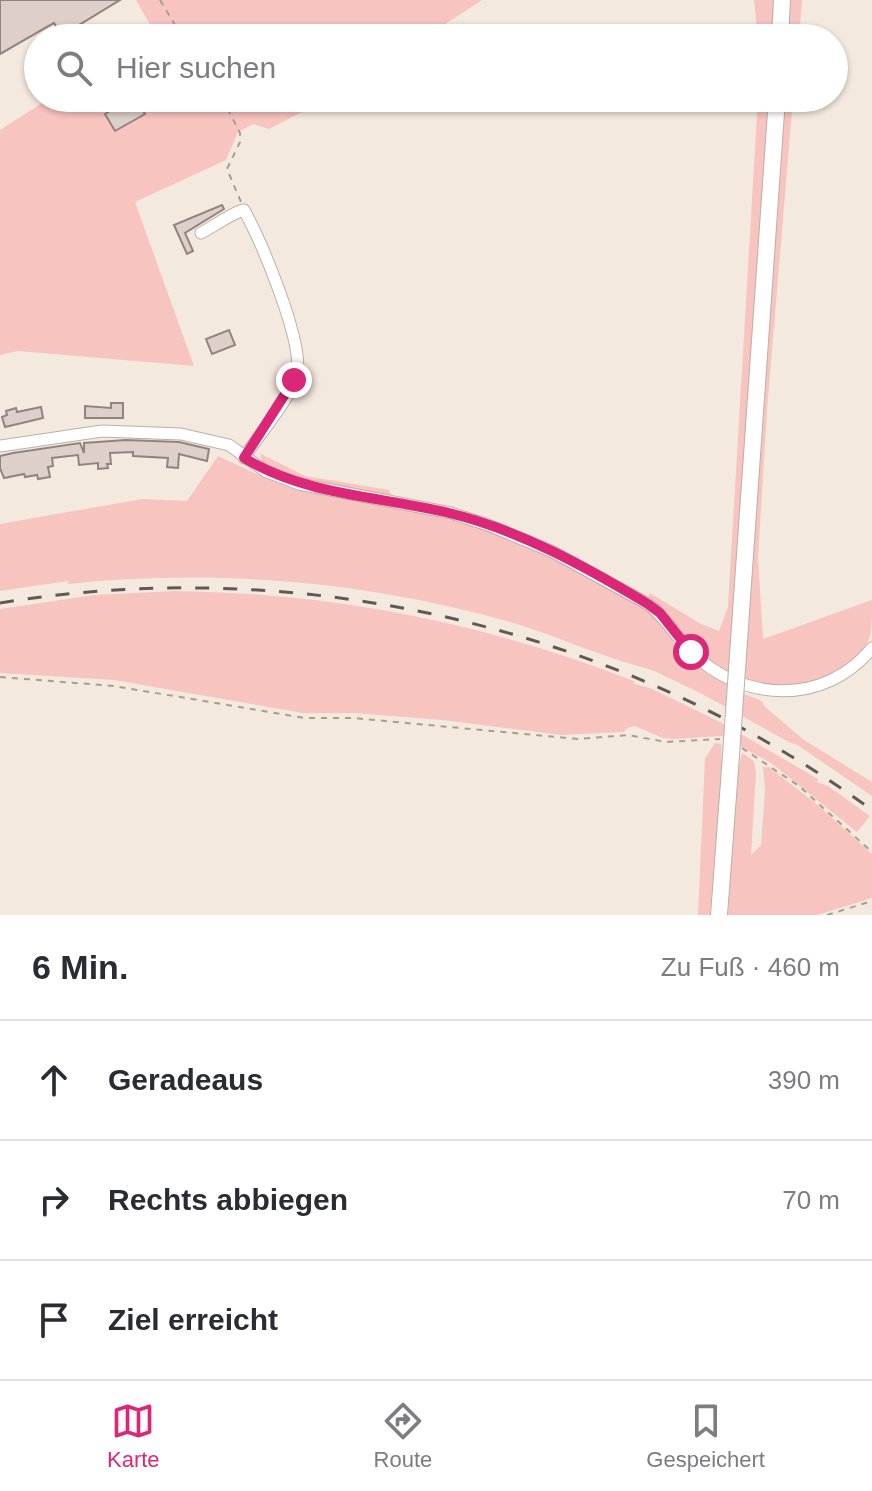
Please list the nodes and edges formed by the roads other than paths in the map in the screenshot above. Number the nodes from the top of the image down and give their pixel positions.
1 (782, 0) edge
2 (781, 24) edge
3 (776, 112) edge
4 (201, 233) dead end
5 (0, 446) edge
6 (244, 458) junction
7 (872, 648) edge
8 (719, 915) edge

1 - 2 highway
3 - 8 highway, bridge
4 - 6 street
5 - 6 street
6 - 7 street

